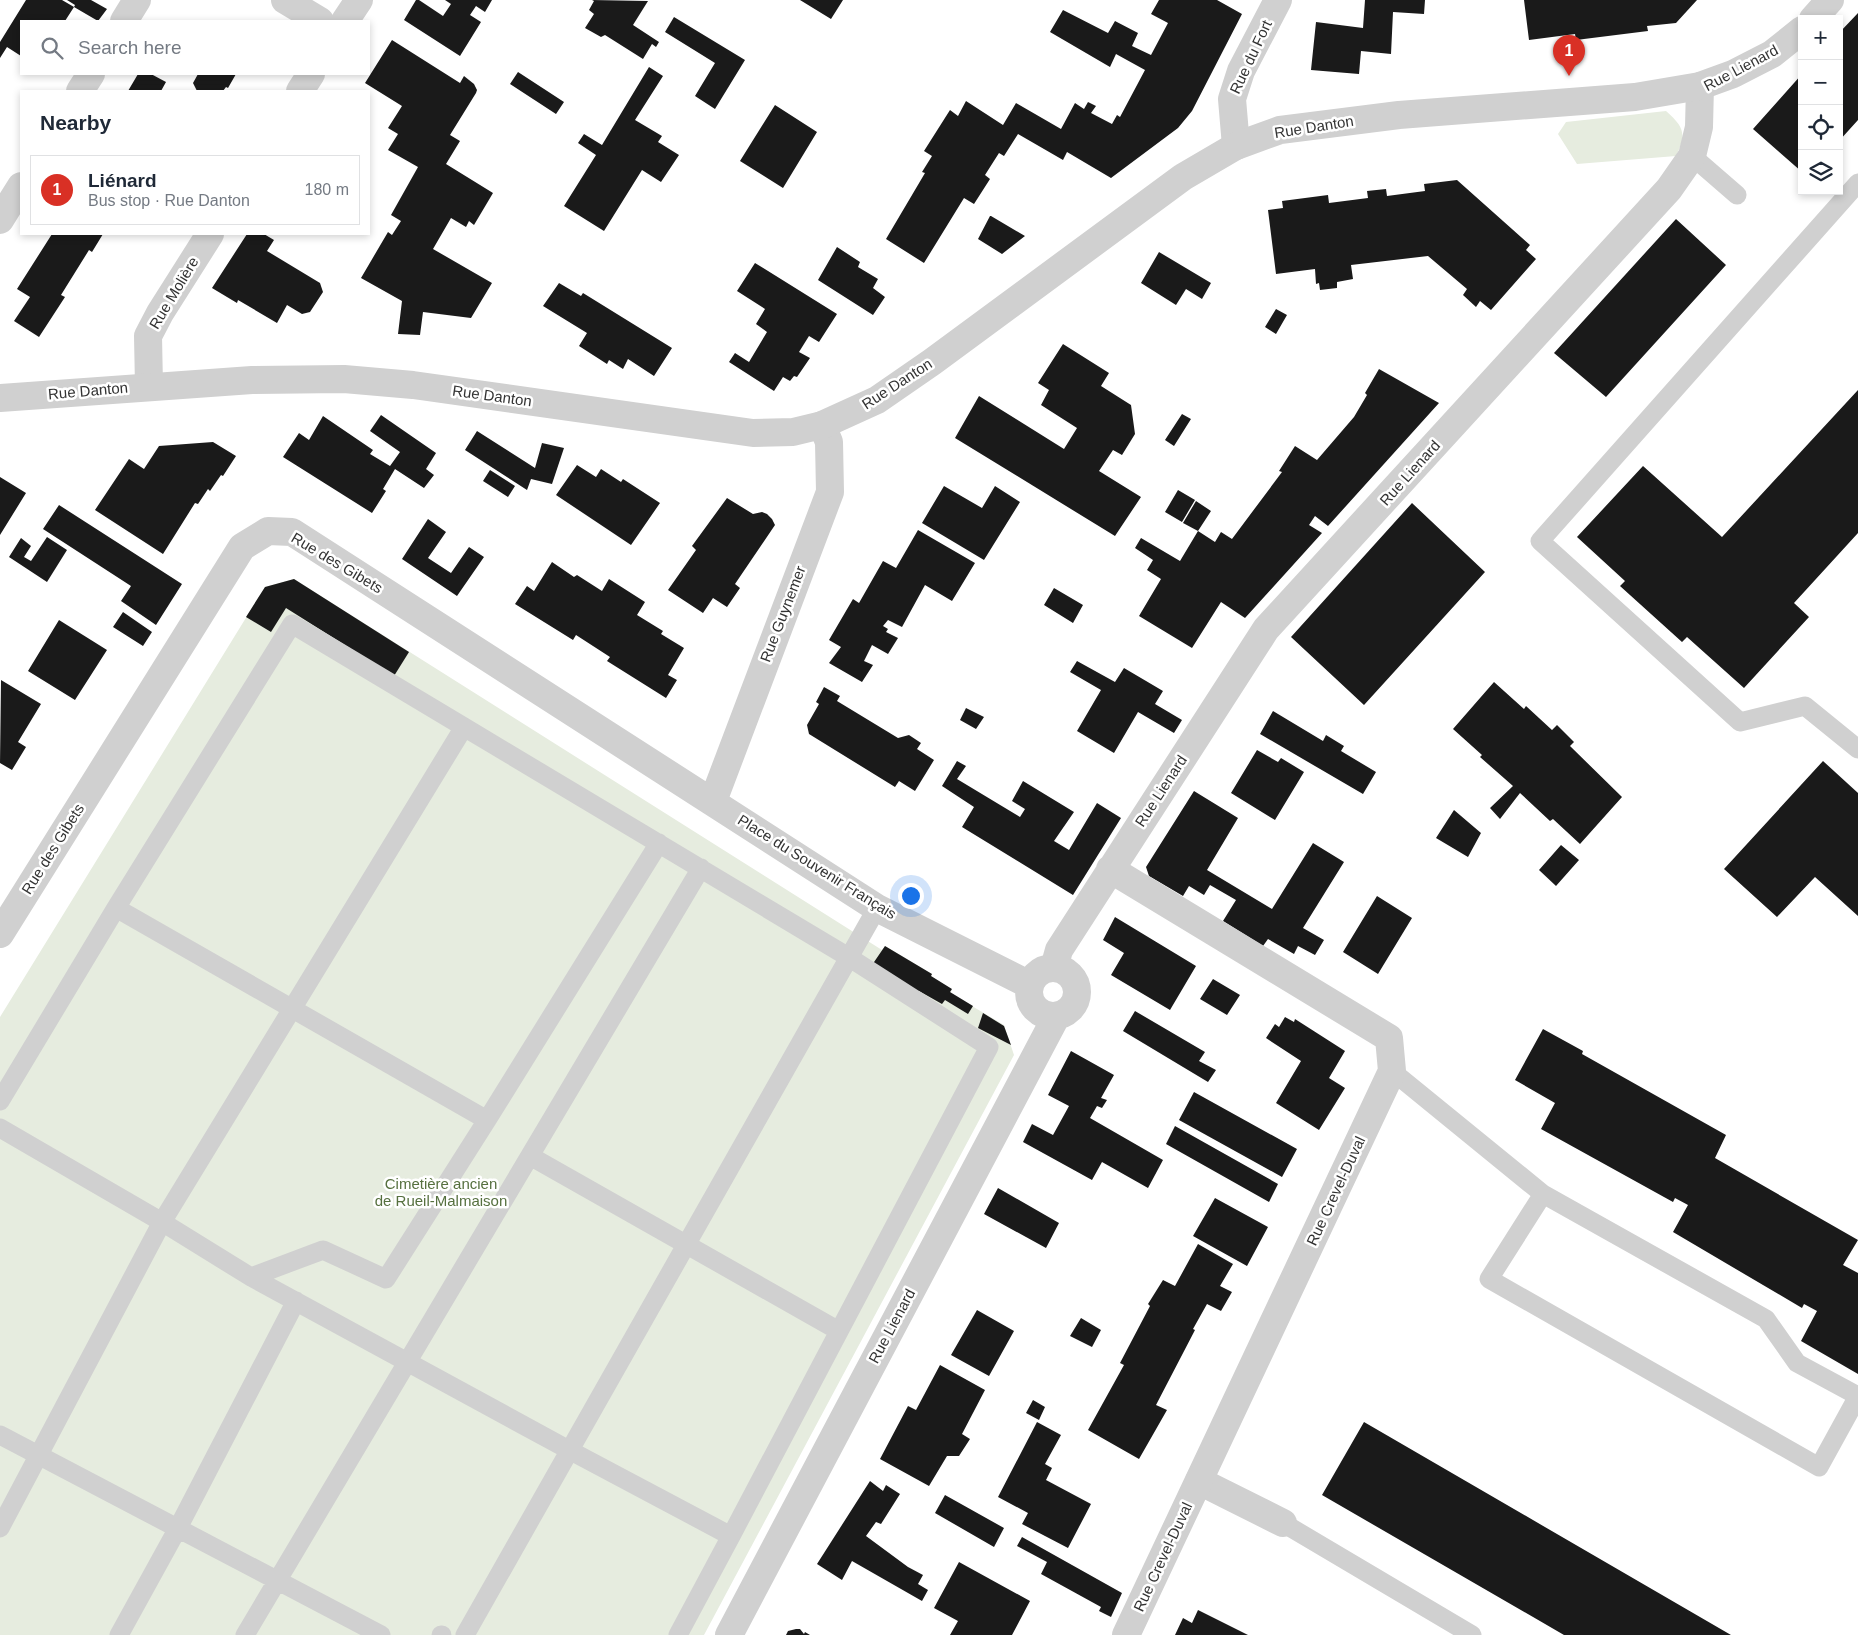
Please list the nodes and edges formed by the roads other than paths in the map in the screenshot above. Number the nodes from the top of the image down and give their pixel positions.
1 (137, 0) edge
2 (285, 0) edge
3 (359, 0) edge
4 (1278, 0) edge
5 (1830, 0) edge
6 (1817, 15) edge
7 (125, 20) edge
8 (318, 20) edge
9 (346, 20) edge
10 (1798, 33) edge
11 (90, 75) edge
12 (310, 75) edge
13 (1700, 86) junction
14 (81, 90) edge
15 (301, 90) edge
16 (1236, 146) junction
17 (1692, 156) junction
18 (1858, 183) edge
19 (20, 188) edge
20 (1737, 195) dead end
21 (0, 220) edge
22 (209, 235) edge
23 (149, 386) junction
24 (0, 398) edge
25 (822, 425) junction
26 (464, 727) junction
27 (1858, 749) edge
28 (713, 801) junction
29 (659, 843) junction
30 (701, 868) junction
31 (1110, 869) junction
32 (116, 908) junction
33 (877, 908) junction
34 (0, 934) edge
35 (850, 958) junction
36 (1054, 968) junction
37 (1030, 985) junction
38 (293, 1010) junction
39 (1056, 1017) junction
40 (1392, 1071) junction
41 (0, 1101) edge
42 (487, 1120) junction
43 (0, 1128) edge
44 (530, 1156) junction
45 (1543, 1194) junction
46 (162, 1222) junction
47 (686, 1245) junction
48 (251, 1277) junction
49 (296, 1301) junction
50 (839, 1331) junction
51 (407, 1362) junction
52 (1858, 1396) edge
53 (0, 1435) edge
54 (569, 1450) junction
55 (39, 1455) junction
56 (1199, 1481) junction
57 (1283, 1523) joint
58 (0, 1528) edge
59 (178, 1528) junction
60 (731, 1536) junction
61 (277, 1581) junction
62 (119, 1635) edge
63 (245, 1635) edge
64 (380, 1635) edge
65 (465, 1635) edge
66 (678, 1635) edge
67 (729, 1635) edge
68 (1126, 1635) edge
69 (1472, 1635) edge

1 - 7 street
2 - 8 street
3 - 9 street
4 - 16 street, Rue du Fort
5 - 6 street
10 - 13 street, Rue Lienard
11 - 14 street
12 - 15 street
13 - 16 street, Rue Danton
13 - 17 street, Rue Lienard
16 - 25 street, Rue Danton
17 - 20 lane
17 - 31 street, Rue Lienard
18 - 27 lane
19 - 21 street
22 - 23 street, Rue Molière
23 - 24 street, Rue Danton
23 - 25 street, Rue Danton
25 - 28 street, Rue Guynemer
26 - 29 lane
26 - 32 lane
26 - 38 lane
28 - 33 street, Place du Souvenir Français
28 - 34 street, Rue des Gibets
29 - 30 lane
29 - 42 lane
30 - 35 lane
30 - 44 lane
31 - 36 street, Rue Lienard
31 - 40 street
32 - 38 lane
32 - 41 lane
33 - 35 lane
33 - 37 street, Place du Souvenir Français
35 - 47 lane
35 - 50 lane
36 - 37 street
36 - 39 street
37 - 39 street
38 - 42 lane
38 - 46 lane
39 - 67 street, Rue Lienard
40 - 45 lane
40 - 56 street, Rue Crevel-Duval
42 - 48 lane
43 - 46 lane
44 - 47 lane
44 - 51 lane
45 - 52 lane
45 - 52 lane
46 - 48 lane
46 - 55 lane
47 - 50 lane
47 - 54 lane
48 - 49 lane
49 - 51 lane
49 - 59 lane
50 - 60 lane
51 - 54 lane
51 - 61 lane
53 - 55 lane
54 - 60 lane
54 - 65 lane
55 - 58 lane
55 - 59 lane
56 - 57 street
56 - 68 street, Rue Crevel-Duval
57 - 69 lane
59 - 61 lane
59 - 62 lane
60 - 66 lane
61 - 63 lane
61 - 64 lane

